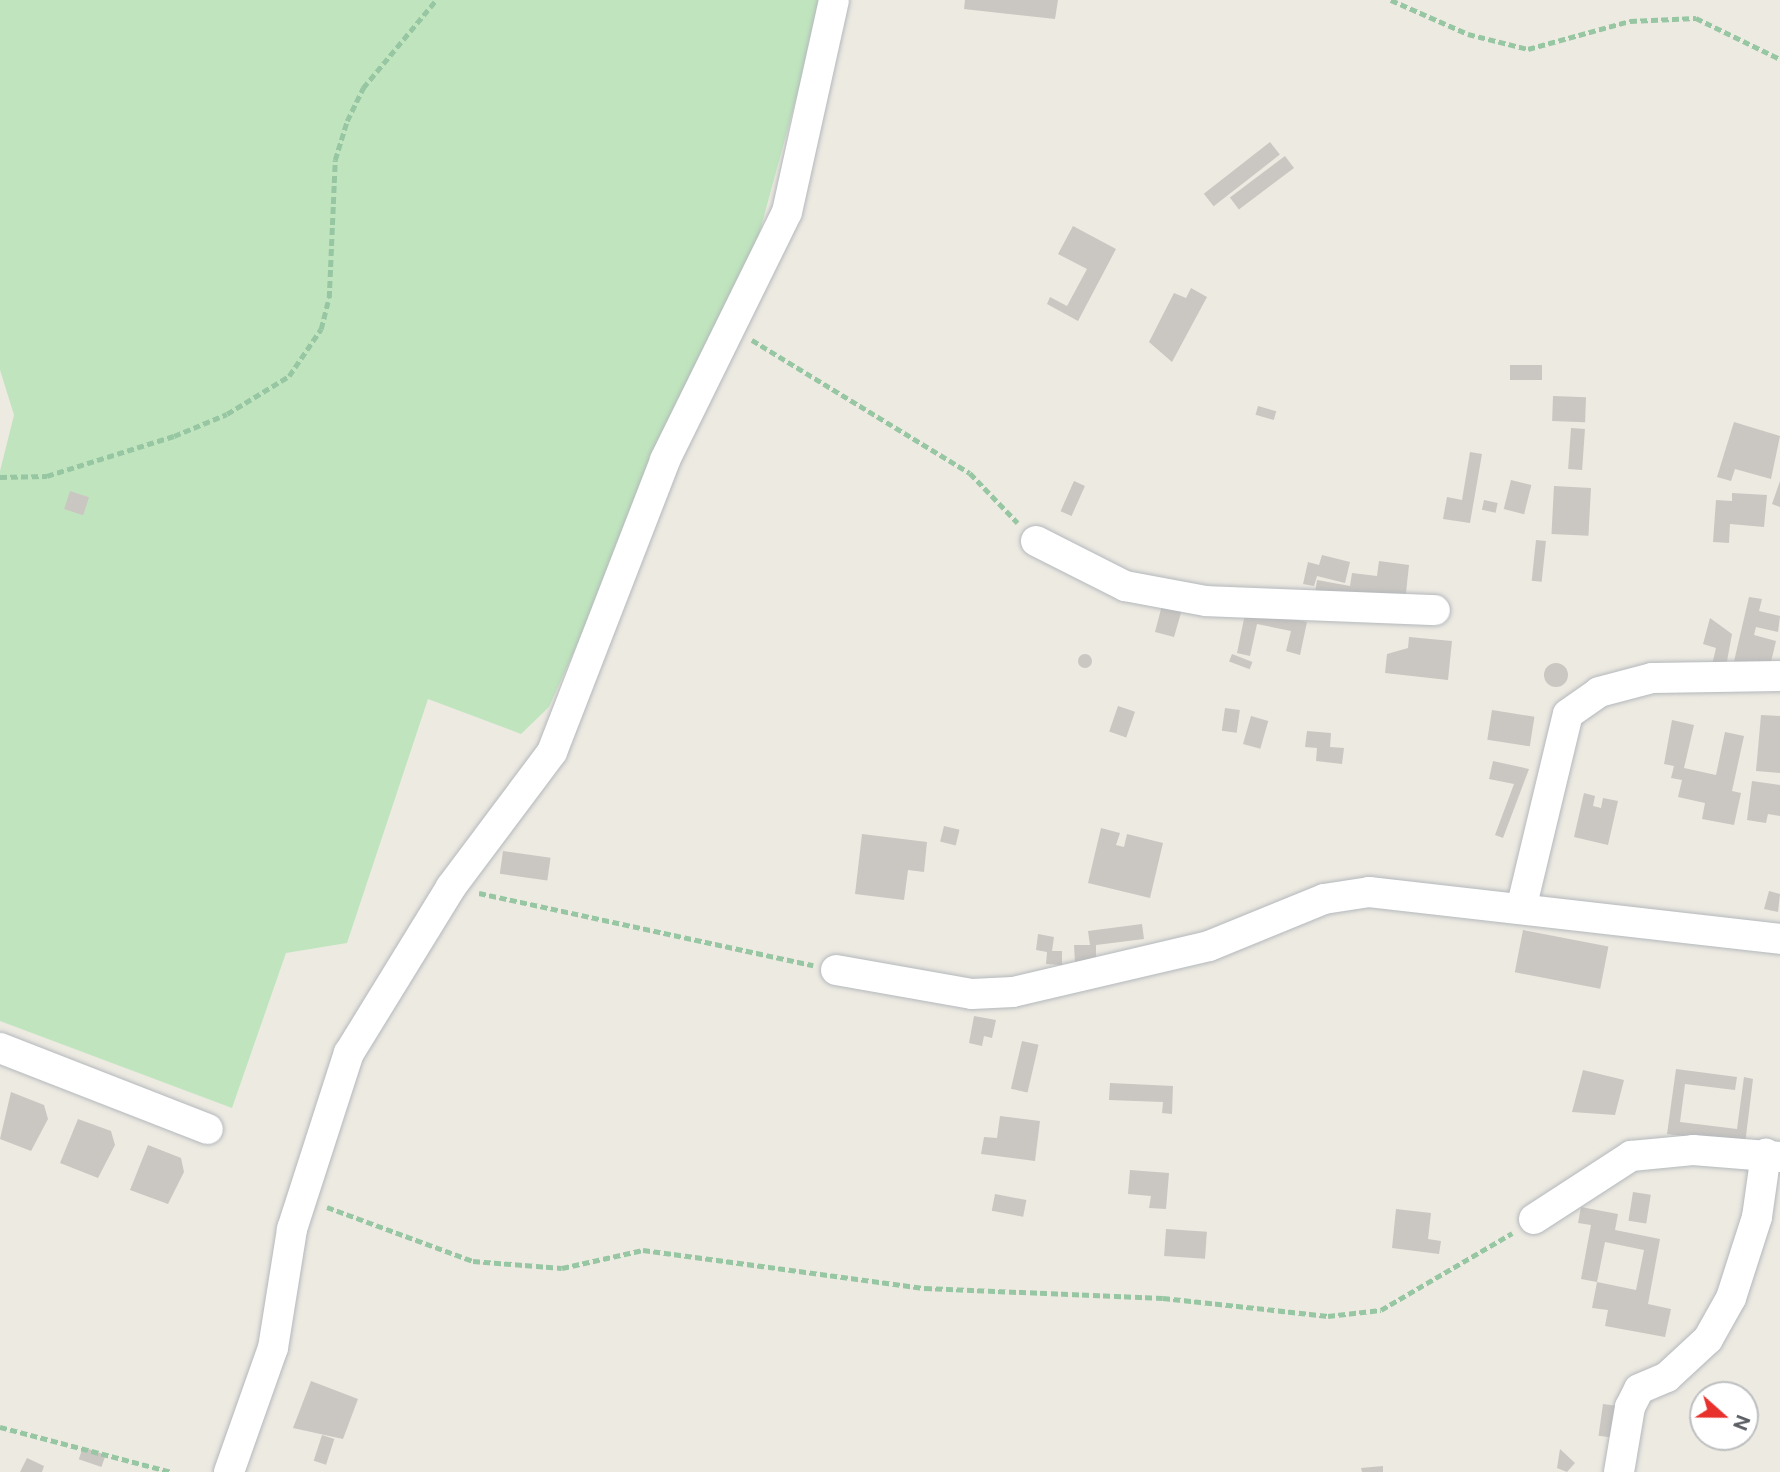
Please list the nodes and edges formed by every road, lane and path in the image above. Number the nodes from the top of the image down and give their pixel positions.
1 (436, 0) edge
2 (834, 0) edge
3 (1391, 0) edge
4 (1780, 59) edge
5 (734, 329) junction
6 (0, 477) edge
7 (1036, 541) joint
8 (1435, 610) dead end
9 (1780, 676) edge
10 (451, 887) junction
11 (1522, 905) junction
12 (1780, 939) edge
13 (836, 970) joint
14 (0, 1048) edge
15 (208, 1129) dead end
16 (1773, 1155) edge
17 (301, 1196) junction
18 (1534, 1219) joint
19 (0, 1427) edge
20 (171, 1472) edge
21 (229, 1472) edge
22 (1619, 1472) edge

1 - 6 path
2 - 5 street
3 - 4 path
5 - 7 path
5 - 10 street
7 - 8 street
9 - 11 street
10 - 13 path
10 - 17 street
11 - 12 street
11 - 13 street
14 - 15 street
16 - 18 street
16 - 22 street
17 - 18 path
17 - 21 street
19 - 20 path

